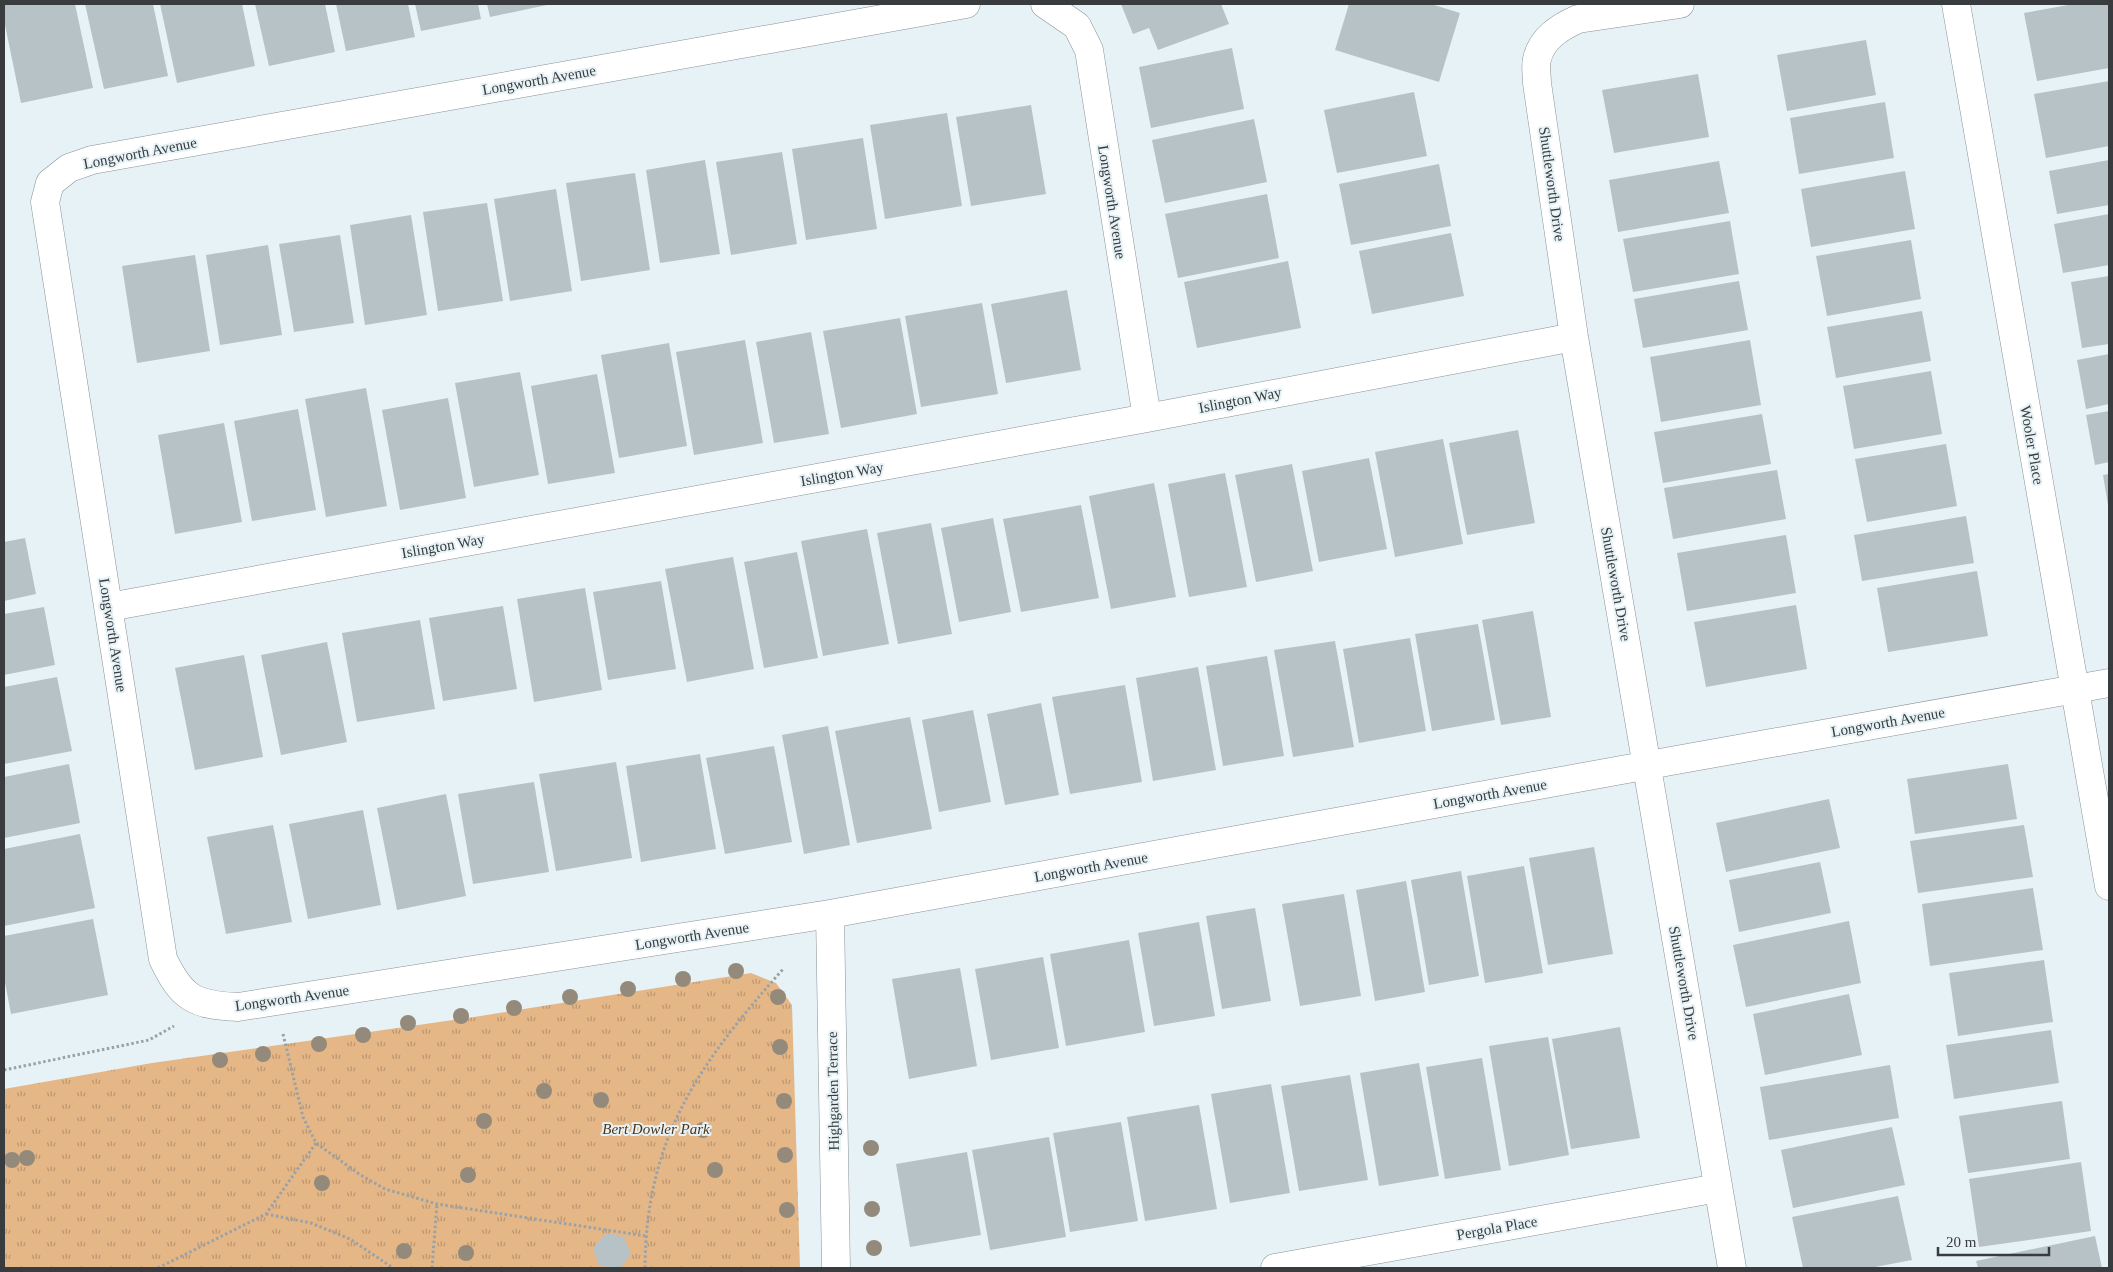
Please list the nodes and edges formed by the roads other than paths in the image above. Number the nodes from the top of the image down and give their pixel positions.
1 (966, 4) edge
2 (1045, 4) edge
3 (1680, 4) edge
4 (1956, 4) edge
5 (1574, 337) junction
6 (1147, 418) junction
7 (109, 606) junction
8 (2109, 683) edge
9 (2074, 690) junction
10 (1647, 765) junction
11 (2109, 886) edge
12 (830, 914) junction
13 (1718, 1188) junction
14 (836, 1268) edge
15 (1275, 1268) edge
16 (1732, 1268) edge

1 - 7 street, Longworth Avenue
2 - 6 street, Longworth Avenue
3 - 5 street, Shuttleworth Drive
4 - 9 street, Wooler Place
5 - 6 street, Islington Way
5 - 10 street, Shuttleworth Drive
6 - 7 street, Islington Way
7 - 12 street, Longworth Avenue
8 - 9 street, Longworth Avenue
9 - 10 street, Longworth Avenue
9 - 11 street, Wooler Place
10 - 12 street, Longworth Avenue
10 - 13 street, Shuttleworth Drive
12 - 14 street, Highgarden Terrace
13 - 15 street, Pergola Place
13 - 16 street, Shuttleworth Drive

